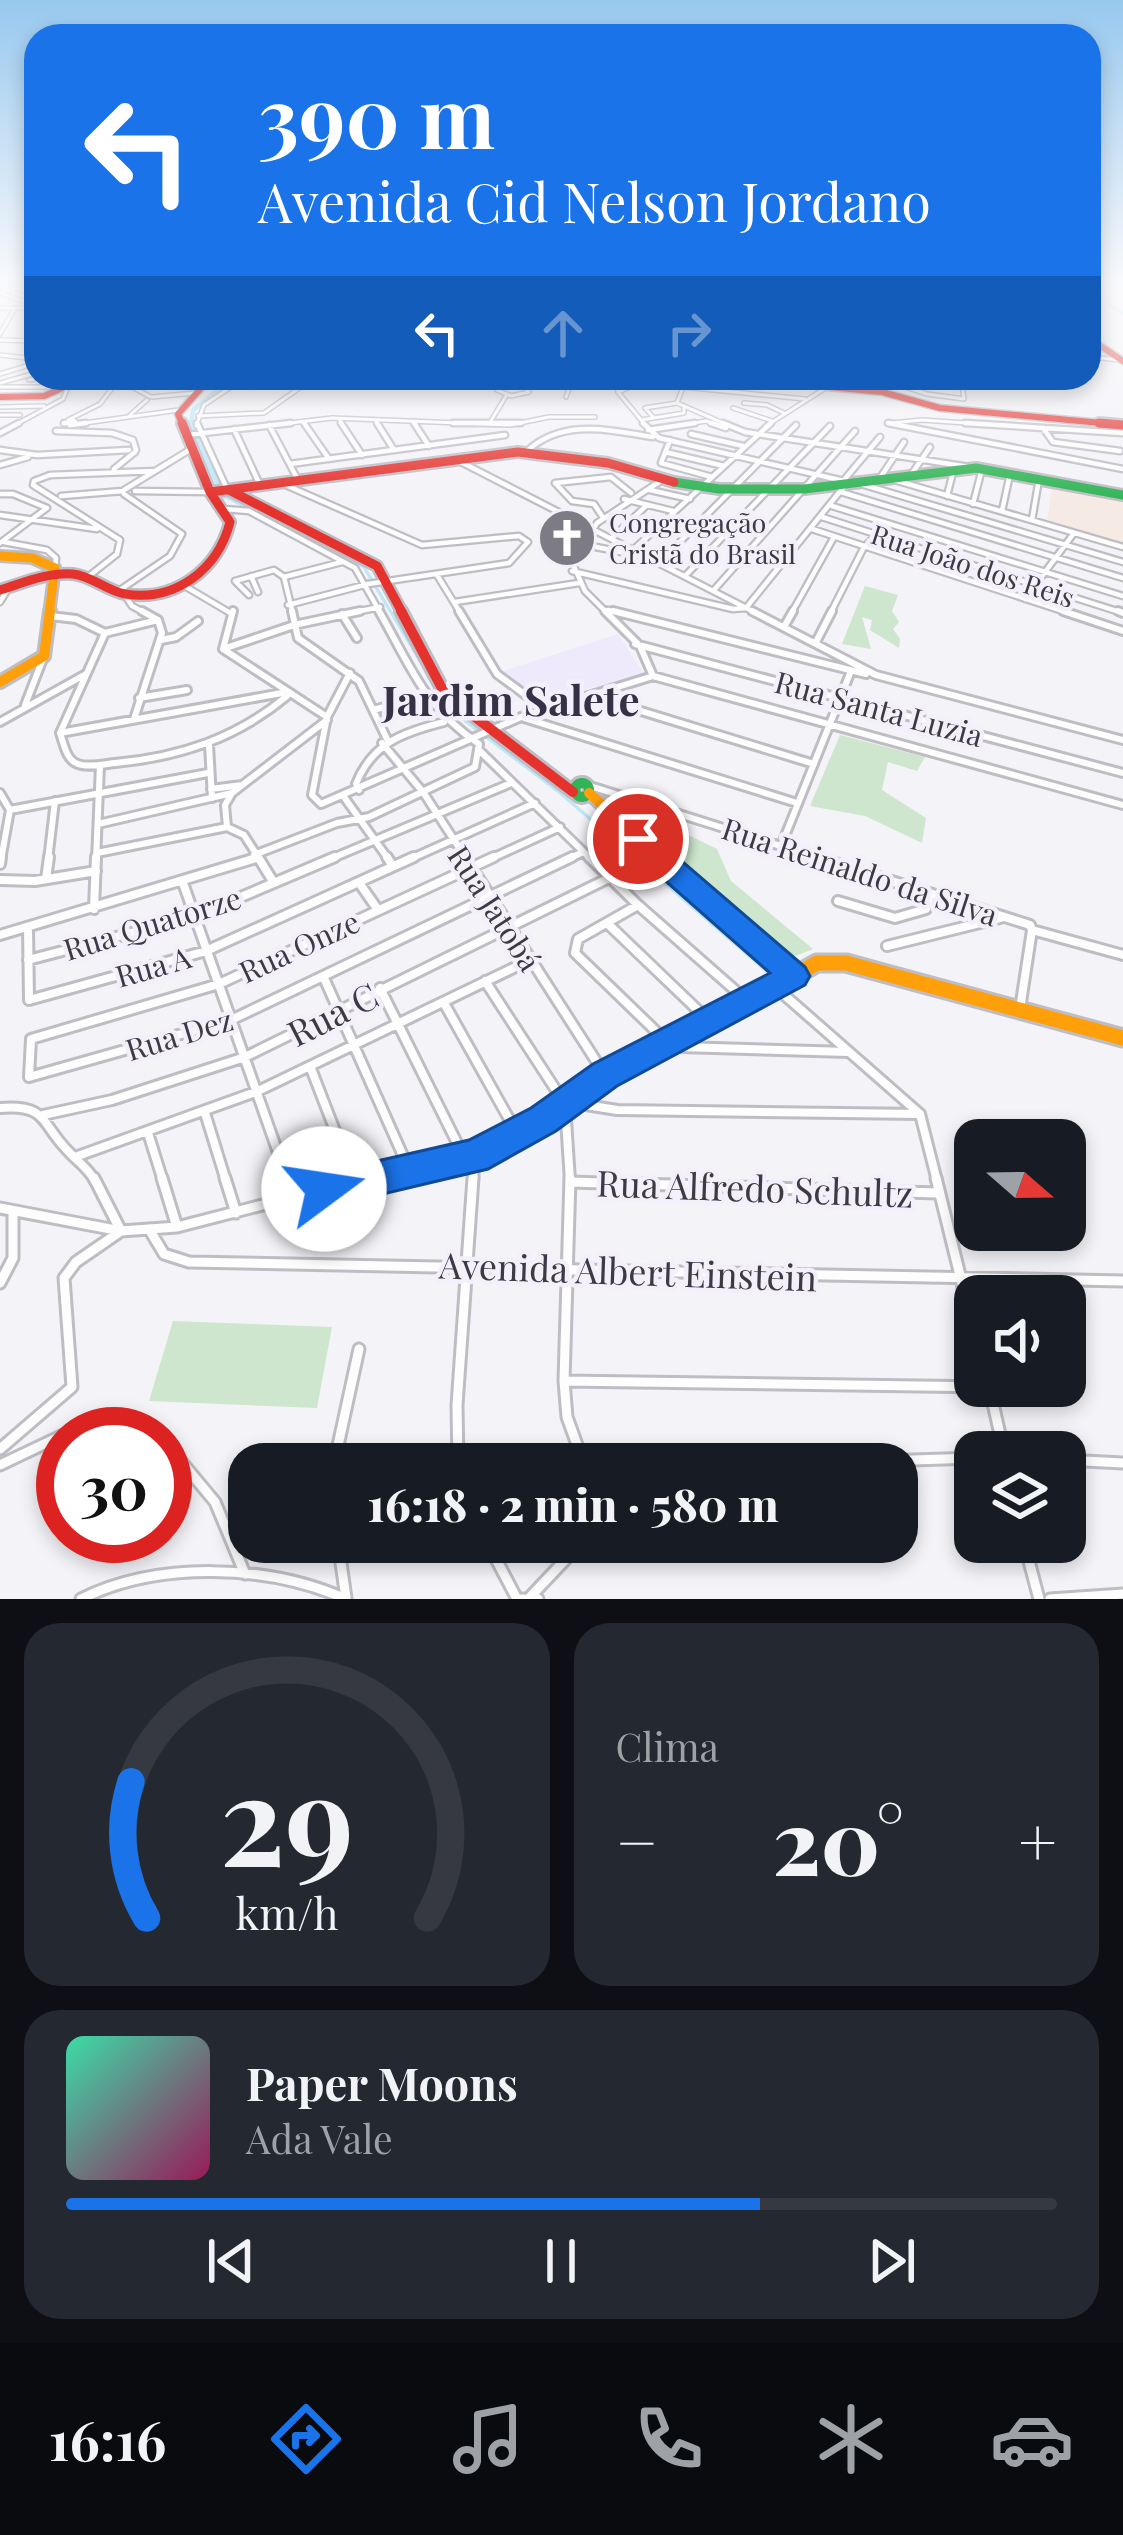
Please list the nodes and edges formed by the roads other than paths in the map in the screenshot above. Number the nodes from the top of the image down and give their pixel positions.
1 (0, 389) edge
2 (58, 390) edge
3 (65, 390) edge
4 (108, 390) edge
5 (136, 390) edge
6 (198, 390) edge
7 (225, 390) edge
8 (294, 390) edge
9 (497, 390) edge
10 (531, 390) edge
11 (569, 390) edge
12 (622, 390) edge
13 (681, 390) edge
14 (714, 390) edge
15 (819, 390) edge
16 (871, 390) edge
17 (915, 390) edge
18 (963, 390) edge
19 (617, 392) joint
20 (195, 393) junction
21 (506, 395) junction
22 (566, 397) dead end
23 (150, 398) junction
24 (809, 399) junction
25 (744, 403) dead end
26 (679, 404) junction
27 (0, 406) edge
28 (48, 406) junction
29 (733, 408) dead end
30 (179, 410) junction
31 (784, 414) junction
32 (0, 415) edge
33 (27, 415) junction
34 (519, 415) dead end
35 (197, 416) junction
36 (595, 417) dead end
37 (128, 418) junction
38 (339, 418) junction
39 (654, 418) junction
40 (375, 420) junction
41 (638, 420) junction
42 (302, 421) junction
43 (412, 421) junction
44 (772, 421) junction
45 (70, 422) junction
46 (450, 423) junction
47 (489, 424) junction
48 (517, 424) junction
49 (0, 425) edge
50 (9, 425) junction
51 (269, 425) junction
52 (796, 425) dead end
53 (830, 426) dead end
54 (732, 428) junction
55 (1043, 428) junction
56 (234, 429) junction
57 (1123, 429) edge
58 (648, 430) junction
59 (855, 431) dead end
60 (0, 433) edge
61 (691, 434) dead end
62 (505, 435) dead end
63 (755, 435) junction
64 (880, 436) dead end
65 (192, 437) junction
66 (658, 438) junction
67 (782, 439) junction
68 (670, 440) junction
69 (462, 441) junction
70 (812, 441) junction
71 (904, 442) dead end
72 (844, 444) junction
73 (429, 446) junction
74 (743, 446) junction
75 (930, 447) dead end
76 (869, 448) junction
77 (3, 449) edge
78 (394, 450) junction
79 (132, 451) junction
80 (1120, 451) edge
81 (526, 452) junction
82 (665, 452) junction
83 (896, 453) junction
84 (37, 454) junction
85 (362, 454) junction
86 (734, 456) junction
87 (329, 458) junction
88 (923, 458) junction
89 (457, 460) junction
90 (0, 462) edge
91 (760, 462) junction
92 (290, 464) junction
93 (724, 466) junction
94 (790, 469) junction
95 (982, 469) junction
96 (1123, 469) edge
97 (111, 471) junction
98 (155, 471) junction
99 (953, 472) junction
100 (918, 474) junction
101 (1010, 474) junction
102 (817, 475) junction
103 (655, 478) junction
104 (884, 478) junction
105 (1039, 479) junction
106 (298, 480) junction
107 (137, 482) junction
108 (707, 482) junction
109 (281, 483) junction
110 (846, 484) junction
111 (260, 485) junction
112 (920, 488) junction
113 (732, 489) junction
114 (804, 489) junction
115 (767, 490) junction
116 (134, 491) junction
117 (219, 491) junction
118 (124, 492) junction
119 (0, 494) edge
120 (632, 494) junction
121 (1123, 495) edge
122 (946, 496) junction
123 (57, 497) junction
124 (624, 499) junction
125 (690, 500) junction
126 (130, 502) junction
127 (973, 504) junction
128 (647, 505) junction
129 (832, 506) junction
130 (225, 509) junction
131 (676, 512) junction
132 (1001, 512) junction
133 (0, 515) edge
134 (602, 516) junction
135 (822, 517) junction
136 (1032, 520) junction
137 (32, 521) junction
138 (889, 523) junction
139 (99, 529) junction
140 (589, 529) junction
141 (812, 530) junction
142 (1074, 533) junction
143 (878, 535) junction
144 (834, 537) junction
145 (610, 539) junction
146 (0, 542) edge
147 (581, 544) junction
148 (1065, 544) junction
149 (864, 547) junction
150 (1123, 547) edge
151 (632, 550) junction
152 (0, 556) edge
153 (645, 556) junction
154 (1055, 557) junction
155 (345, 561) junction
156 (1123, 562) edge
157 (659, 563) junction
158 (572, 571) junction
159 (55, 572) junction
160 (1045, 572) junction
161 (437, 575) junction
162 (686, 575) junction
163 (251, 576) junction
164 (89, 577) junction
165 (284, 577) junction
166 (1123, 578) edge
167 (385, 581) junction
168 (579, 583) junction
169 (369, 584) junction
170 (183, 585) junction
171 (1034, 585) junction
172 (4, 590) edge
173 (713, 591) junction
174 (258, 592) dead end
175 (120, 593) junction
176 (249, 595) dead end
177 (1123, 596) edge
178 (1025, 599) junction
179 (0, 602) edge
180 (455, 602) junction
181 (288, 605) junction
182 (380, 608) junction
183 (746, 608) junction
184 (733, 609) junction
185 (608, 610) junction
186 (342, 614) junction
187 (1123, 614) edge
188 (50, 616) junction
189 (766, 618) junction
190 (158, 620) junction
191 (198, 621) dead end
192 (294, 625) junction
193 (784, 627) junction
194 (1123, 631) edge
195 (105, 632) junction
196 (357, 638) dead end
197 (161, 640) junction
198 (816, 642) junction
199 (635, 644) junction
200 (224, 649) junction
201 (44, 656) junction
202 (851, 671) junction
203 (87, 673) junction
204 (350, 674) junction
205 (876, 675) junction
206 (653, 676) junction
207 (0, 682) edge
208 (188, 691) dead end
209 (285, 694) junction
210 (589, 695) junction
211 (427, 696) junction
212 (139, 698) junction
213 (841, 698) junction
214 (543, 708) junction
215 (24, 709) junction
216 (374, 710) junction
217 (521, 717) junction
218 (327, 718) junction
219 (134, 719) junction
220 (0, 722) edge
221 (446, 722) junction
222 (830, 727) junction
223 (59, 733) junction
224 (481, 739) junction
225 (1123, 740) edge
226 (384, 741) junction
227 (209, 746) junction
228 (814, 764) junction
229 (100, 765) junction
230 (405, 767) junction
231 (208, 773) junction
232 (1123, 773) edge
233 (511, 783) junction
234 (245, 785) junction
235 (359, 790) junction
236 (583, 790) junction
237 (99, 791) junction
238 (423, 792) junction
239 (0, 793) edge
240 (232, 793) junction
241 (212, 794) junction
242 (344, 797) junction
243 (55, 801) junction
244 (535, 803) junction
245 (797, 803) junction
246 (1123, 803) edge
247 (10, 810) junction
248 (435, 814) junction
249 (357, 820) junction
250 (98, 824) junction
251 (560, 826) junction
252 (4, 827) edge
253 (227, 827) junction
254 (374, 839) junction
255 (452, 842) junction
256 (781, 847) junction
257 (97, 853) junction
258 (581, 853) junction
259 (255, 857) junction
260 (0, 864) edge
261 (392, 865) junction
262 (469, 868) junction
263 (96, 871) junction
264 (609, 878) junction
265 (46, 879) junction
266 (0, 880) edge
267 (183, 883) junction
268 (274, 883) junction
269 (360, 884) junction
270 (930, 894) junction
271 (487, 897) junction
272 (838, 901) dead end
273 (638, 905) junction
274 (94, 909) junction
275 (379, 910) junction
276 (196, 916) junction
277 (1004, 917) junction
278 (608, 924) junction
279 (28, 928) junction
280 (507, 929) junction
281 (1032, 930) junction
282 (14, 932) junction
283 (0, 935) edge
284 (13, 943) dead end
285 (887, 946) dead end
286 (206, 951) junction
287 (1123, 955) edge
288 (28, 960) junction
289 (528, 962) junction
290 (794, 976) junction
291 (324, 978) junction
292 (485, 981) junction
293 (219, 984) junction
294 (774, 986) junction
295 (380, 988) junction
296 (745, 999) junction
297 (444, 1003) junction
298 (338, 1010) junction
299 (1020, 1010) junction
300 (707, 1019) junction
301 (231, 1020) junction
302 (397, 1023) junction
303 (1123, 1038) edge
304 (668, 1042) junction
305 (354, 1044) junction
306 (848, 1052) junction
307 (245, 1058) junction
308 (310, 1066) junction
309 (605, 1075) junction
310 (31, 1078) joint
311 (258, 1091) junction
312 (570, 1101) junction
313 (0, 1108) edge
314 (205, 1113) junction
315 (920, 1114) junction
316 (43, 1115) junction
317 (148, 1133) junction
318 (518, 1135) junction
319 (75, 1157) junction
320 (470, 1157) junction
321 (408, 1168) junction
322 (355, 1181) junction
323 (570, 1182) junction
324 (939, 1193) junction
325 (293, 1197) junction
326 (0, 1208) edge
327 (13, 1211) junction
328 (236, 1214) junction
329 (177, 1227) junction
330 (149, 1229) junction
331 (121, 1231) junction
332 (466, 1265) junction
333 (567, 1269) junction
334 (958, 1275) edge
335 (954, 1279) edge
336 (1086, 1281) edge
337 (1123, 1281) edge
338 (0, 1283) edge
339 (359, 1349) dead end
340 (564, 1381) junction
341 (954, 1386) edge
342 (339, 1443) edge
343 (459, 1443) edge
344 (576, 1443) edge
345 (36, 1448) edge
346 (0, 1449) edge
347 (954, 1459) edge
348 (918, 1460) edge
349 (1086, 1461) edge
350 (1123, 1462) edge
351 (0, 1465) edge
352 (192, 1470) edge
353 (341, 1563) edge
354 (502, 1563) edge
355 (561, 1563) edge
356 (1030, 1563) edge
357 (245, 1575) junction
358 (1123, 1594) edge
359 (527, 1598) edge
360 (81, 1599) edge
361 (346, 1599) edge
362 (1039, 1599) edge
363 (1050, 1599) edge

1 - 2 main road
3 - 28 street
4 - 45 street
5 - 23 street
6 - 20 main road
7 - 35 street
8 - 35 street
9 - 21 street
10 - 21 street
11 - 22 street
12 - 19 street
13 - 26 street
14 - 24 street
15 - 24 street
16 - 57 main road
17 - 18 street
19 - 41 street
20 - 23 street
20 - 30 main road
21 - 47 street
23 - 37 street
24 - 31 street
25 - 31 street
26 - 39 street
26 - 39 street
26 - 54 street
27 - 28 street
28 - 33 street
29 - 44 street
30 - 37 street
30 - 65 main road
31 - 44 street
32 - 33 street
33 - 50 street
34 - 48 street
35 - 65 street
36 - 48 street
37 - 45 street
38 - 40 street
38 - 42 street
38 - 85 street
39 - 41 street
40 - 43 street
40 - 78 street
41 - 58 street
42 - 51 street
42 - 87 street
43 - 46 street
43 - 73 street
44 - 63 street
45 - 79 street
46 - 47 street
46 - 69 street
47 - 48 street
49 - 50 street
50 - 60 street
51 - 56 street
51 - 92 street
52 - 67 street
53 - 70 street
54 - 58 street
54 - 63 street
55 - 57 street
55 - 80 street
55 - 96 street
56 - 65 street
56 - 111 street
58 - 66 street
59 - 72 street
61 - 74 street
62 - 69 street
63 - 67 street
63 - 74 street
64 - 76 street
65 - 98 street
65 - 117 main road
66 - 68 street
66 - 81 street
67 - 70 street
67 - 91 street
68 - 82 street
68 - 86 street
69 - 73 street
70 - 72 street
70 - 94 street
71 - 83 street
72 - 76 street
72 - 102 street
73 - 78 street
74 - 86 street
75 - 88 street
76 - 83 street
76 - 110 street
77 - 84 street
77 - 90 street
78 - 85 street
79 - 84 street
79 - 97 street
81 - 89 main road
81 - 103 main road
82 - 93 street
82 - 103 street
83 - 88 street
83 - 104 street
84 - 90 street
85 - 87 street
86 - 91 street
86 - 93 street
87 - 92 street
88 - 95 street
88 - 100 street
89 - 106 main road
89 - 140 street
91 - 94 street
91 - 113 street
92 - 106 street
93 - 108 street
94 - 102 street
94 - 115 street
95 - 99 main road
95 - 101 main road
95 - 127 street
97 - 98 street
97 - 123 street
98 - 107 street
99 - 100 main road
99 - 122 street
100 - 104 main road
100 - 112 street
101 - 105 main road
101 - 132 street
102 - 110 street
102 - 114 street
103 - 108 main road
103 - 120 street
103 - 125 street
104 - 110 main road
104 - 112 street
105 - 121 main road
105 - 136 street
106 - 109 main road
107 - 116 street
107 - 118 street
108 - 113 main road
108 - 125 street
109 - 111 main road
109 - 161 street
110 - 114 main road
110 - 129 street
110 - 148 street
110 - 154 street
111 - 117 main road
112 - 122 street
113 - 115 main road
113 - 157 street
114 - 115 main road
114 - 173 street
115 - 162 street
116 - 117 street
116 - 118 street
116 - 126 street
117 - 130 main road
117 - 167 main road
118 - 123 street
118 - 126 street
119 - 137 street
120 - 124 street
120 - 134 street
122 - 127 street
123 - 139 street
124 - 128 street
124 - 134 street
125 - 131 street
126 - 175 street
127 - 132 street
128 - 131 street
128 - 145 street
129 - 135 street
129 - 138 street
130 - 155 street
130 - 170 main road
131 - 151 street
132 - 136 street
133 - 137 street
134 - 140 street
135 - 141 street
135 - 143 street, Rua João dos Reis
136 - 142 street
137 - 139 street
137 - 146 street
138 - 143 street
138 - 160 street
139 - 164 street
140 - 145 street
140 - 147 street
141 - 144 street
141 - 183 street
142 - 148 street
142 - 150 street
143 - 149 street
143 - 171 street, Rua João dos Reis
144 - 149 street
144 - 193 street
145 - 151 street
146 - 159 street
147 - 153 street
147 - 158 street
148 - 154 street
148 - 156 street
149 - 178 street
149 - 198 street
151 - 153 street
152 - 159 main road
153 - 157 street
154 - 160 street
154 - 166 street
155 - 165 street
155 - 169 street
157 - 162 street
158 - 168 street
158 - 184 street
159 - 164 main road
159 - 172 main road
159 - 188 main road
160 - 171 street
160 - 177 street
161 - 167 street
161 - 180 street
162 - 173 street
163 - 165 street
163 - 174 street
163 - 176 street
164 - 175 main road
165 - 181 street
167 - 169 street
167 - 224 main road
168 - 180 street
168 - 185 street
169 - 181 street
169 - 182 street
170 - 175 main road
170 - 200 street
171 - 178 street
171 - 187 street, Rua João dos Reis
172 - 179 street
173 - 183 street
175 - 190 street
178 - 194 street
180 - 214 street
181 - 192 street
182 - 186 street
182 - 211 street
183 - 184 street
183 - 189 street
184 - 189 street
185 - 199 street
185 - 202 street
186 - 192 street
186 - 196 street
188 - 195 street
188 - 201 main road
189 - 193 street
190 - 195 street
190 - 197 street
191 - 197 street
192 - 200 street
192 - 204 street
193 - 198 street
195 - 203 street
197 - 212 street
198 - 205 street
199 - 206 street
199 - 213 street, Rua Santa Luzia
200 - 209 street
201 - 207 main road
201 - 215 street
202 - 205 street
202 - 213 street
203 - 215 street
203 - 223 street
204 - 216 street, Rua Jatobá
204 - 218 street
205 - 225 street
206 - 210 street
206 - 222 street
208 - 212 street
209 - 218 street
209 - 219 street
209 - 227 street
210 - 214 street
210 - 228 street
211 - 216 street
211 - 221 street
212 - 219 street
213 - 222 street
213 - 232 street, Rua Santa Luzia
214 - 217 street
215 - 220 street
216 - 226 street, Rua Jatobá
217 - 224 street
217 - 245 street
218 - 234 street
218 - 242 street
219 - 223 street
221 - 224 street
221 - 226 street
222 - 228 street
222 - 246 street
223 - 229 street
224 - 230 street
224 - 233 street
224 - 236 main road
224 - 238 street
226 - 230 street, Rua Jatobá
226 - 235 street
227 - 229 street
227 - 231 street
228 - 245 street
229 - 237 street
230 - 235 street
230 - 238 street, Rua Jatobá
231 - 237 street
231 - 241 street
233 - 244 street
233 - 248 street, Rua Quatorze
234 - 240 street
234 - 241 street
235 - 242 street
236 - 256 street, Rua Reinaldo da Silva
236 - 290 main road
237 - 243 street
237 - 250 street
238 - 248 street, Rua Jatobá
238 - 249 street
239 - 247 street
240 - 241 street
240 - 253 street
241 - 250 street
242 - 249 street
243 - 247 street
243 - 265 street
244 - 251 street
244 - 255 street, Rua A
245 - 256 street
247 - 252 street
248 - 254 street, Rua Quatorze
248 - 255 street, Rua Jatobá
249 - 254 street
249 - 259 street
250 - 257 street
251 - 258 street
251 - 262 street, Rua Onze
252 - 260 street
253 - 257 street
253 - 259 street
254 - 261 street
254 - 268 street, Rua Quatorze
255 - 261 street, Rua A
255 - 262 street, Rua Jatobá
256 - 270 street, Rua Reinaldo da Silva
257 - 263 street
258 - 264 street
258 - 271 street, Rua Dez
259 - 267 street
259 - 268 street
261 - 269 street, Rua A
262 - 271 street, Rua Jatobá
262 - 275 street, Rua Onze
263 - 265 street
263 - 274 street
264 - 273 street
264 - 280 street, Rua C
265 - 266 street
267 - 274 street
267 - 276 street
268 - 276 street, Rua Quatorze
269 - 275 street
269 - 286 street, Rua A
270 - 272 street
270 - 277 street, Rua Reinaldo da Silva
271 - 280 street, Rua Jatobá
271 - 291 street, Rua Dez
273 - 278 street
273 - 296 street
274 - 279 street
275 - 293 street, Rua Onze
276 - 286 street
276 - 288 street, Rua Quatorze
277 - 281 street, Rua Reinaldo da Silva
277 - 285 street
278 - 300 street
278 - 304 street
279 - 282 street
279 - 288 street
280 - 289 street, Rua Jatobá
280 - 295 street, Rua C
281 - 287 street
281 - 299 street, Rua Reinaldo da Silva
282 - 283 street
282 - 284 street
286 - 288 street, Rua A
286 - 293 street
289 - 292 street
289 - 309 street, Rua Jatobá
290 - 294 street
290 - 299 main road
291 - 298 street
291 - 301 street, Rua Dez
292 - 297 street
292 - 312 street
293 - 301 street
293 - 310 street, Rua Onze
294 - 296 street
294 - 306 street
295 - 298 street, Rua C
295 - 302 street
296 - 300 street
297 - 302 street
297 - 318 street
298 - 305 street
298 - 307 street, Rua C
299 - 303 main road
300 - 304 street
301 - 307 street
301 - 310 street, Rua Dez
302 - 305 street
302 - 320 street
304 - 306 street
304 - 309 street
305 - 308 street
305 - 321 street
306 - 315 street
307 - 311 street
307 - 316 street, Rua C
308 - 311 street
308 - 322 street
309 - 312 street
311 - 314 street
311 - 325 street
312 - 315 street
312 - 318 street
312 - 323 street
313 - 316 street
314 - 317 street
314 - 328 street
315 - 324 street
316 - 319 street
317 - 319 street
317 - 329 street
318 - 320 street
319 - 331 street
320 - 321 street
320 - 332 street
321 - 322 street
322 - 325 street
323 - 324 street, Rua Alfredo Schultz
323 - 333 street
324 - 334 street
325 - 328 street
326 - 327 street
327 - 331 street
327 - 338 street
328 - 329 street
329 - 330 street
330 - 331 street
330 - 332 street, Avenida Albert Einstein
331 - 346 street
332 - 333 street, Avenida Albert Einstein
332 - 343 street
333 - 335 street, Avenida Albert Einstein
333 - 340 street
336 - 337 street, Avenida Albert Einstein
339 - 342 street
340 - 341 street
340 - 344 street
345 - 351 street
347 - 348 street
349 - 350 street
352 - 357 street
353 - 361 street
354 - 359 street
355 - 359 street
356 - 362 street
357 - 360 street
357 - 361 street
358 - 363 street

